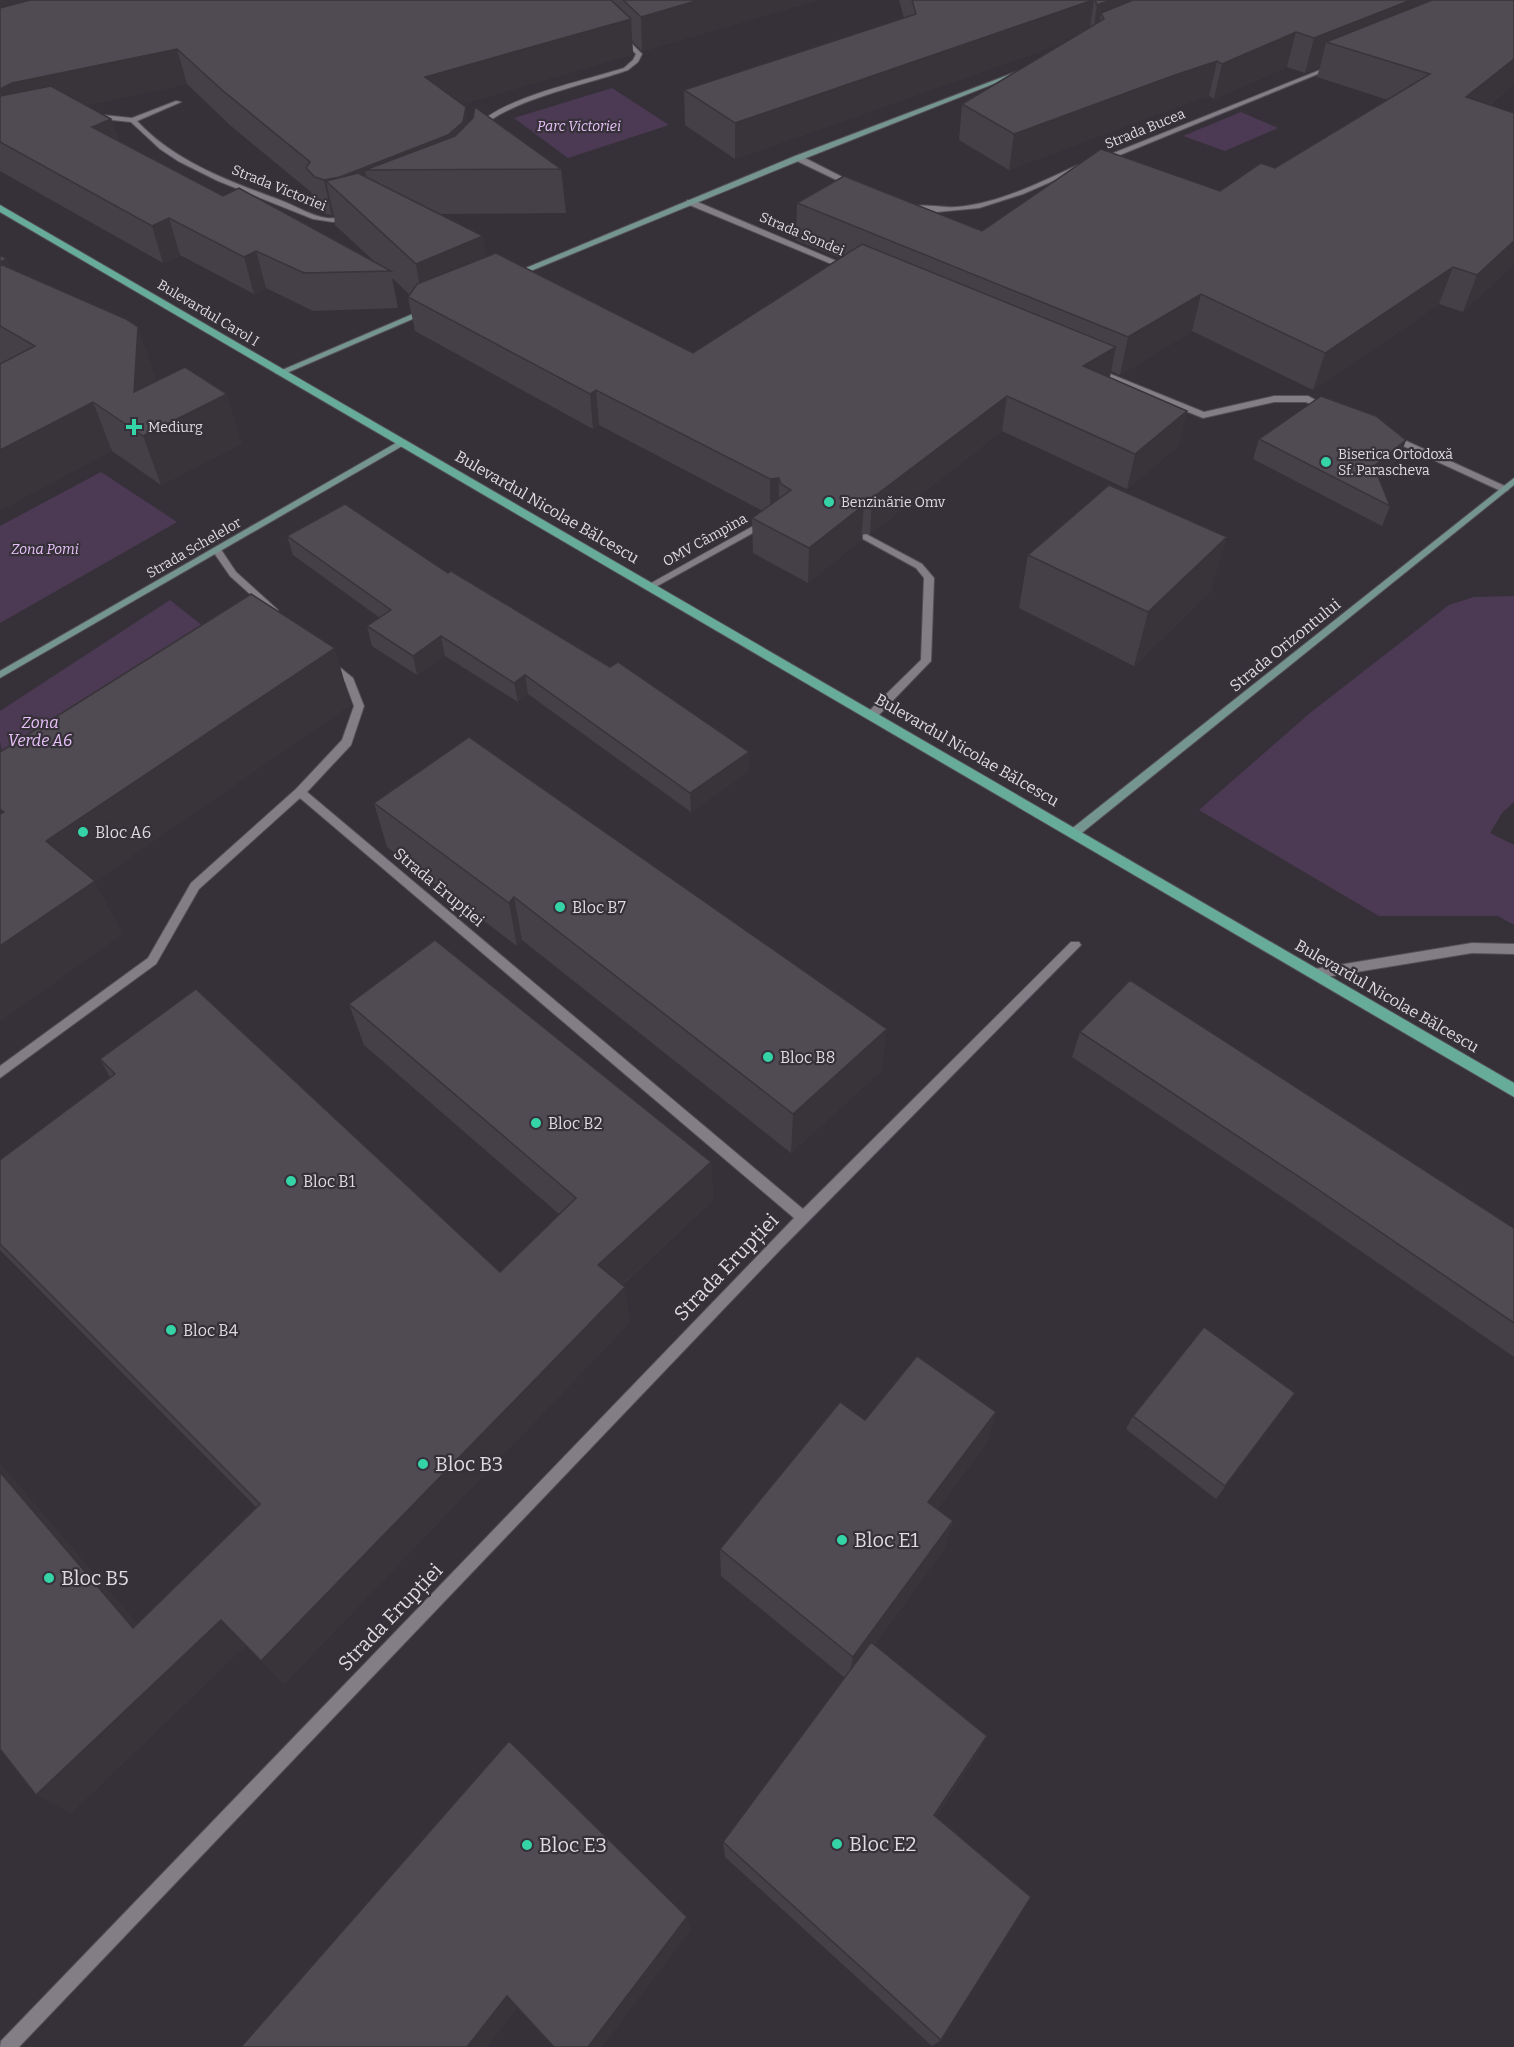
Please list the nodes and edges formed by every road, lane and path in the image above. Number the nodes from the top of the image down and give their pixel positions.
1 (630, 29) edge
2 (1343, 62) edge
3 (1031, 68) edge
4 (178, 102) edge
5 (88, 115) edge
6 (133, 120) junction
7 (478, 133) edge
8 (798, 158) junction
9 (860, 188) edge
10 (690, 202) junction
11 (909, 206) edge
12 (0, 208) edge
13 (361, 213) edge
14 (853, 270) edge
15 (504, 279) edge
16 (439, 306) edge
17 (1083, 365) edge
18 (279, 373) junction
19 (1341, 414) edge
20 (1384, 434) edge
21 (401, 443) junction
22 (1514, 481) edge
23 (1504, 489) junction
24 (775, 517) edge
25 (866, 537) edge
26 (217, 550) junction
27 (649, 587) junction
28 (283, 619) edge
29 (324, 657) edge
30 (0, 675) edge
31 (871, 716) junction
32 (300, 792) junction
33 (1074, 833) junction
34 (1075, 945) dead end
35 (1514, 949) edge
36 (1314, 974) junction
37 (0, 1073) edge
38 (1514, 1091) edge
39 (803, 1217) junction
40 (7, 2047) edge

1 - 7 street
2 - 11 street, Strada Bucea
3 - 8 main road
4 - 6 street
5 - 6 street
6 - 13 street, Strada Victoriei
8 - 9 street
8 - 10 main road
10 - 14 street, Strada Sondei
10 - 15 main road
12 - 18 main road, Bulevardul Carol I
16 - 18 main road
17 - 19 street
18 - 21 main road, Bulevardul Carol I
20 - 23 street
21 - 26 main road, Strada Schelelor
21 - 27 main road, Bulevardul Nicolae Bălcescu
22 - 23 main road, Strada Orizontului
23 - 33 main road, Strada Orizontului
24 - 27 street, OMV Câmpina
25 - 31 street
26 - 28 street
26 - 30 main road, Strada Schelelor
27 - 31 main road, Bulevardul Nicolae Bălcescu
29 - 32 street
31 - 33 main road, Bulevardul Nicolae Bălcescu
32 - 37 street
32 - 39 street, Strada Erupției
33 - 36 main road, Bulevardul Nicolae Bălcescu
34 - 39 street, Strada Erupției
35 - 36 street
36 - 38 main road, Bulevardul Nicolae Bălcescu
39 - 40 street, Strada Erupției

